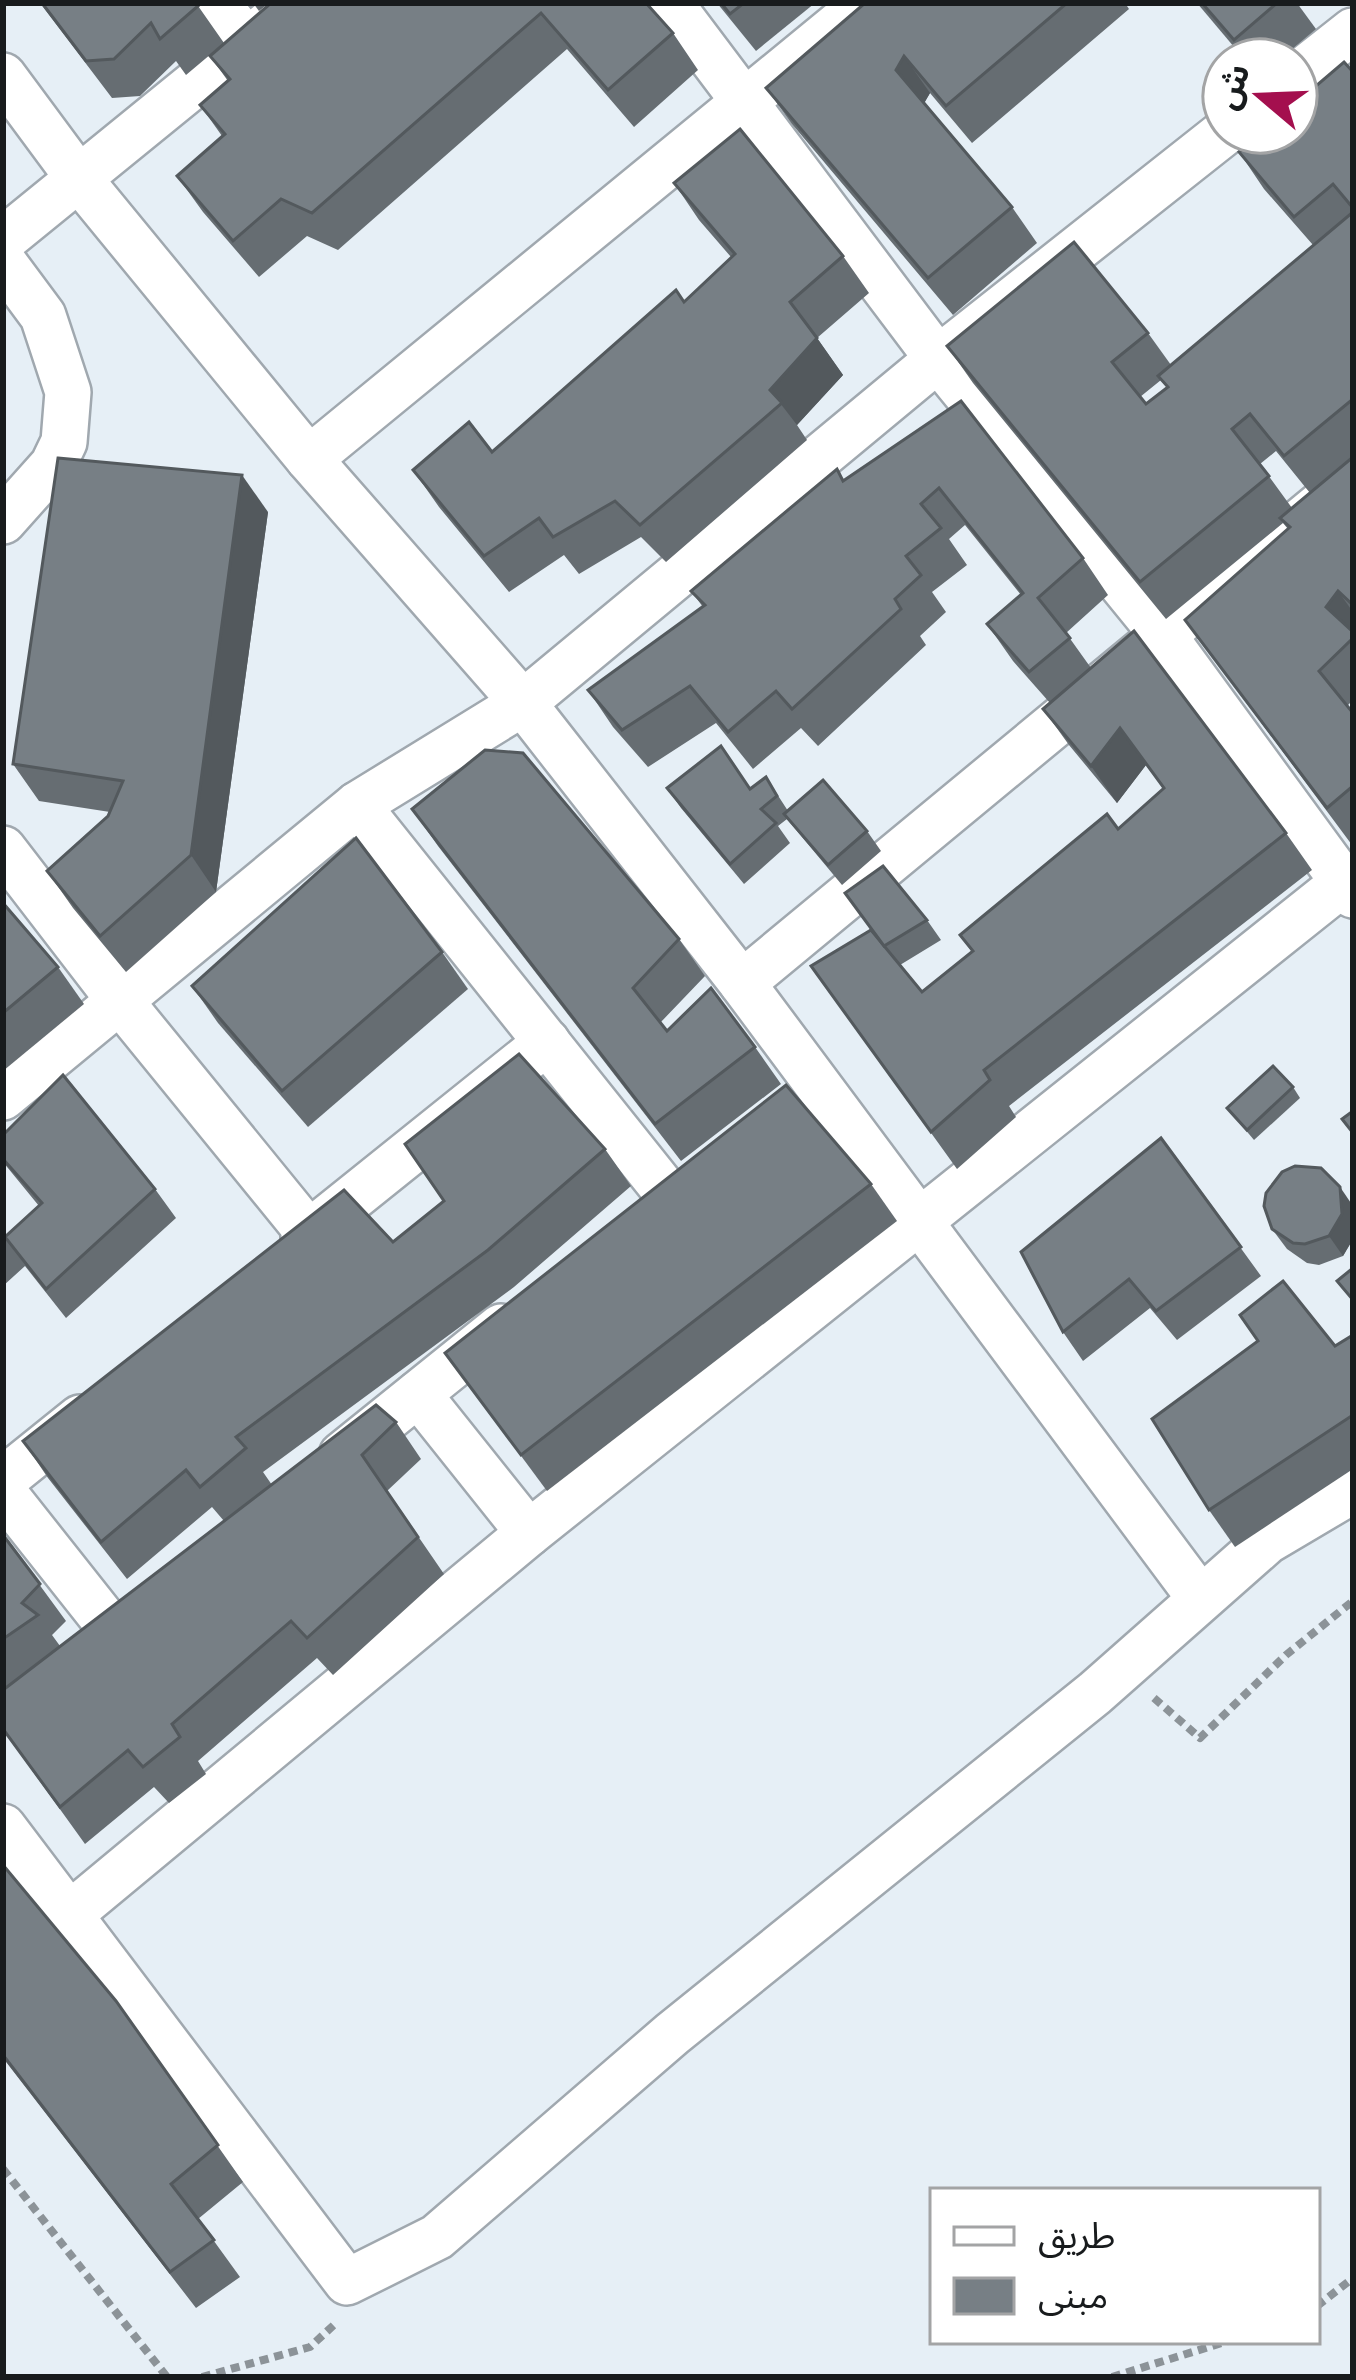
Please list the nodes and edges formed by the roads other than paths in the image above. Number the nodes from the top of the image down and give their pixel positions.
1 (217, 3) edge
2 (294, 3) edge
3 (670, 3) edge
4 (865, 3) edge
5 (1346, 26) edge
6 (246, 40) junction
7 (1320, 52) edge
8 (3, 76) edge
9 (747, 103) junction
10 (1200, 152) edge
11 (80, 180) junction
12 (3, 240) edge
13 (3, 262) edge
14 (938, 359) junction
15 (309, 459) junction
16 (1353, 478) edge
17 (3, 521) edge
18 (1162, 635) junction
19 (523, 703) junction
20 (357, 805) junction
21 (3, 849) edge
22 (1350, 885) edge
23 (742, 983) junction
24 (119, 1001) junction
25 (547, 1042) junction
26 (810, 1078) junction
27 (3, 1097) edge
28 (775, 1106) edge
29 (703, 1164) edge
30 (667, 1192) junction
31 (632, 1221) edge
32 (917, 1222) junction
33 (309, 1233) junction
34 (273, 1262) edge
35 (525, 1307) edge
36 (111, 1393) edge
37 (418, 1394) junction
38 (312, 1479) edge
39 (3, 1480) edge
40 (1353, 1490) edge
41 (3, 1492) edge
42 (530, 1532) junction
43 (1200, 1598) junction
44 (153, 1607) edge
45 (117, 1636) junction
46 (79, 1663) edge
47 (3, 1827) edge
48 (69, 1915) junction

1 - 6 street
2 - 6 street
3 - 9 street
4 - 9 street
5 - 7 street
6 - 11 street
8 - 11 street
9 - 14 street
9 - 15 street
10 - 14 street
11 - 12 street
11 - 15 street
13 - 17 street
14 - 18 street
14 - 19 street
15 - 19 street
16 - 18 street
18 - 22 street
18 - 23 street
19 - 20 street
19 - 23 street
20 - 24 street
20 - 25 street
21 - 24 street
22 - 32 street
23 - 26 street
24 - 27 street
24 - 33 street
25 - 30 street
25 - 33 street
26 - 28 street
26 - 32 street
29 - 30 street
30 - 31 street
32 - 42 street
32 - 43 street
33 - 34 street
35 - 37 street
36 - 39 street
37 - 38 street
37 - 42 street
40 - 43 street
41 - 45 street
42 - 48 street
43 - 48 street
44 - 45 street
45 - 46 street
47 - 48 street

